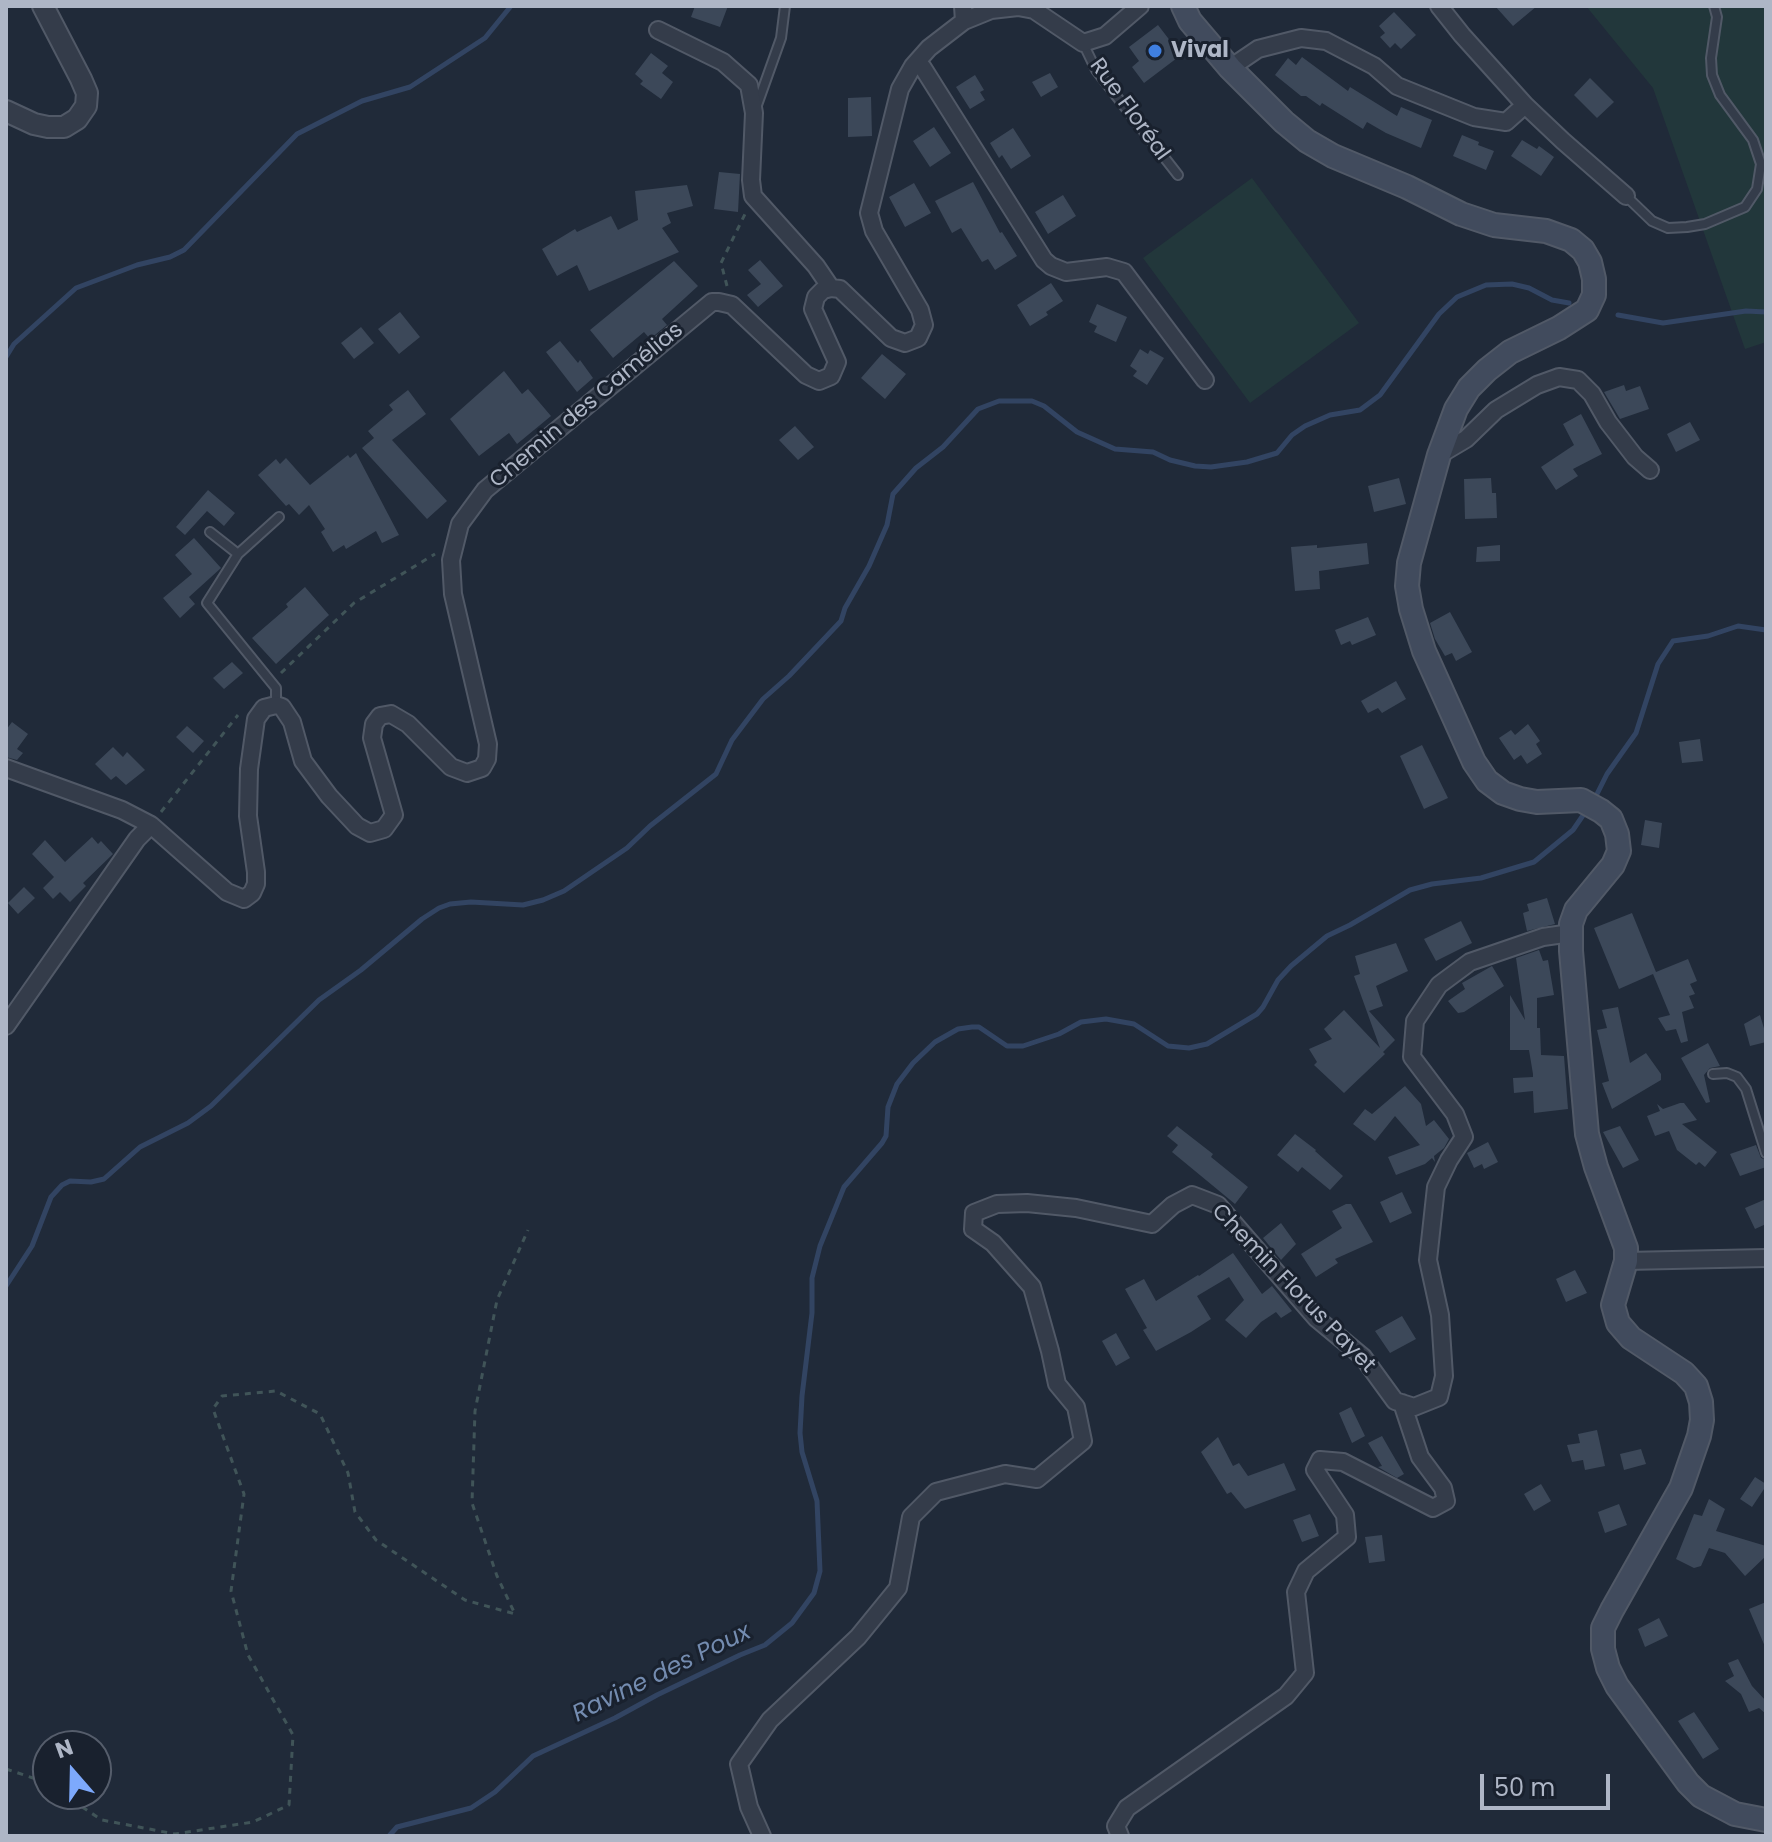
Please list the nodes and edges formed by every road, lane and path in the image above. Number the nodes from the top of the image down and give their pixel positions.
1 (43, 6) edge
2 (785, 6) edge
3 (1140, 6) edge
4 (1183, 6) edge
5 (1439, 6) edge
6 (1714, 6) edge
7 (964, 13) edge
8 (658, 30) dead end
9 (1083, 43) junction
10 (917, 62) junction
11 (1230, 68) junction
12 (1525, 105) junction
13 (6, 111) edge
14 (754, 113) junction
15 (1178, 175) dead end
16 (753, 196) junction
17 (1626, 196) joint
18 (831, 288) junction
19 (732, 305) junction
20 (1205, 380) dead end
21 (1439, 455) junction
22 (1650, 470) dead end
23 (279, 517) dead end
24 (210, 532) dead end
25 (456, 541) junction
26 (238, 554) junction
27 (275, 692) junction
28 (239, 714) dead end
29 (6, 768) edge
30 (151, 825) junction
31 (1571, 933) junction
32 (6, 1026) edge
33 (1713, 1074) dead end
34 (1766, 1153) edge
35 (528, 1230) dead end
36 (1766, 1258) edge
37 (1626, 1261) junction
38 (1402, 1403) junction
39 (6, 1769) edge
40 (32, 1778) edge
41 (87, 1810) edge
42 (1766, 1820) edge
43 (762, 1836) edge
44 (1120, 1836) edge

1 - 13 street
2 - 14 lane
3 - 9 street, Rue Floréal
4 - 11 main road
5 - 12 street
6 - 17 lane
7 - 9 street, Rue Floréal
7 - 10 street
8 - 14 street
9 - 15 lane, Rue Floréal
10 - 18 street
10 - 20 street
11 - 12 street
11 - 21 main road
12 - 17 street
14 - 16 street
16 - 18 street
16 - 19 path
18 - 19 street
19 - 25 street, Chemin des Camélias
21 - 22 street
21 - 31 main road
23 - 26 lane
24 - 26 lane
25 - 27 path
25 - 27 street, Chemin des Camélias
26 - 27 lane
27 - 30 street
28 - 30 path
29 - 30 street
30 - 32 street
31 - 37 main road
31 - 38 street
33 - 34 lane
35 - 41 path
36 - 37 street
37 - 42 main road
38 - 43 street, Chemin Florus Payet
38 - 44 street
39 - 40 path

